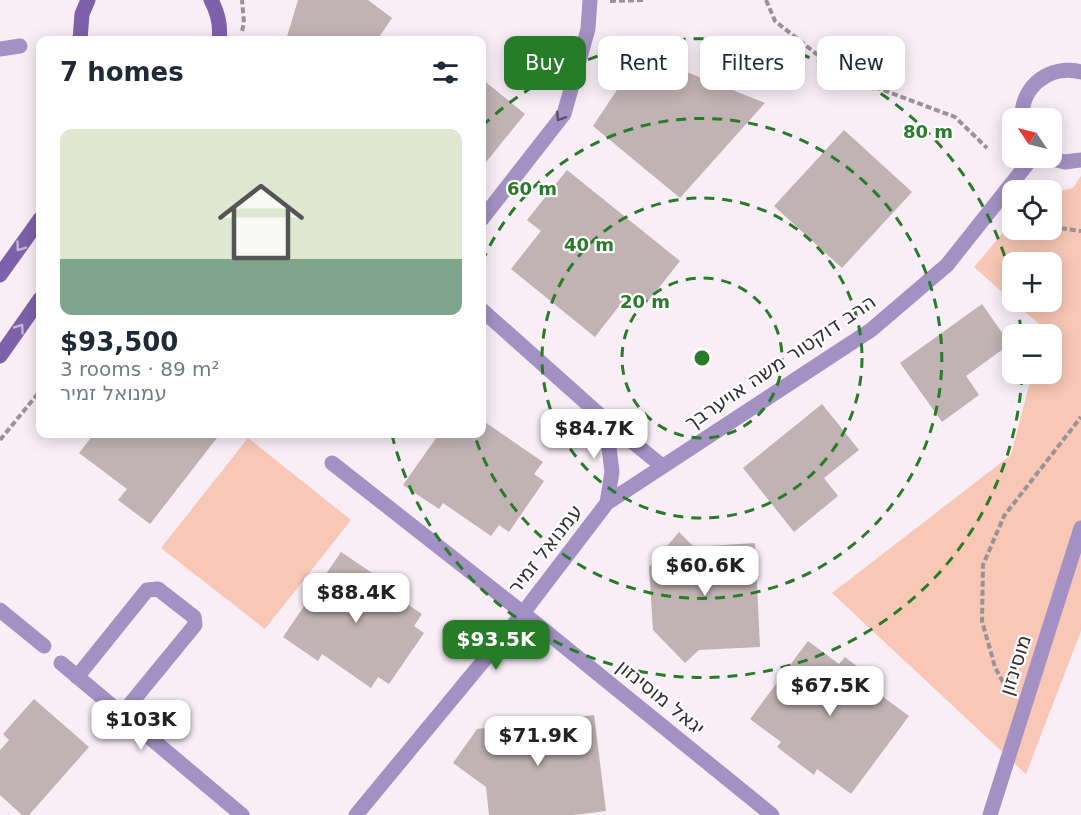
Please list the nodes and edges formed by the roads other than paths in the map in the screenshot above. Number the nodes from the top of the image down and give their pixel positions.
1 (88, 0) edge
2 (590, 0) edge
3 (214, 3) edge
4 (80, 36) edge
5 (219, 36) edge
6 (20, 46) dead end
7 (0, 49) edge
8 (1080, 68) edge
9 (1023, 108) edge
10 (1081, 160) edge
11 (1062, 161) edge
12 (1024, 168) edge
13 (486, 214) edge
14 (36, 225) edge
15 (0, 275) edge
16 (36, 305) edge
17 (486, 314) edge
18 (0, 356) edge
19 (601, 416) junction
20 (332, 463) dead end
21 (662, 466) junction
22 (607, 503) junction
23 (1081, 528) edge
24 (0, 610) edge
25 (523, 613) junction
26 (44, 646) dead end
27 (61, 663) dead end
28 (77, 677) junction
29 (122, 714) junction
30 (242, 815) edge
31 (356, 815) edge
32 (772, 815) edge
33 (990, 815) edge

1 - 4 main road
2 -> 13 street
3 - 5 main road
6 - 7 street
8 - 9 street
10 - 11 street
12 - 21 street, הרב דוקטור משה אויערבך
14 -> 15 main road
18 -> 16 main road
17 - 19 street
19 - 21 street
19 - 22 street
20 - 25 street, יגאל מוסינזון
21 - 22 street, הרב דוקטור משה אויערבך
22 - 25 street, עמנואל זמיר
23 - 33 street, מוסינזון
24 - 26 street
25 - 31 street, עמנואל זמיר
25 - 32 street, יגאל מוסינזון
27 - 28 street
28 - 29 street
28 - 29 street
29 - 30 street

